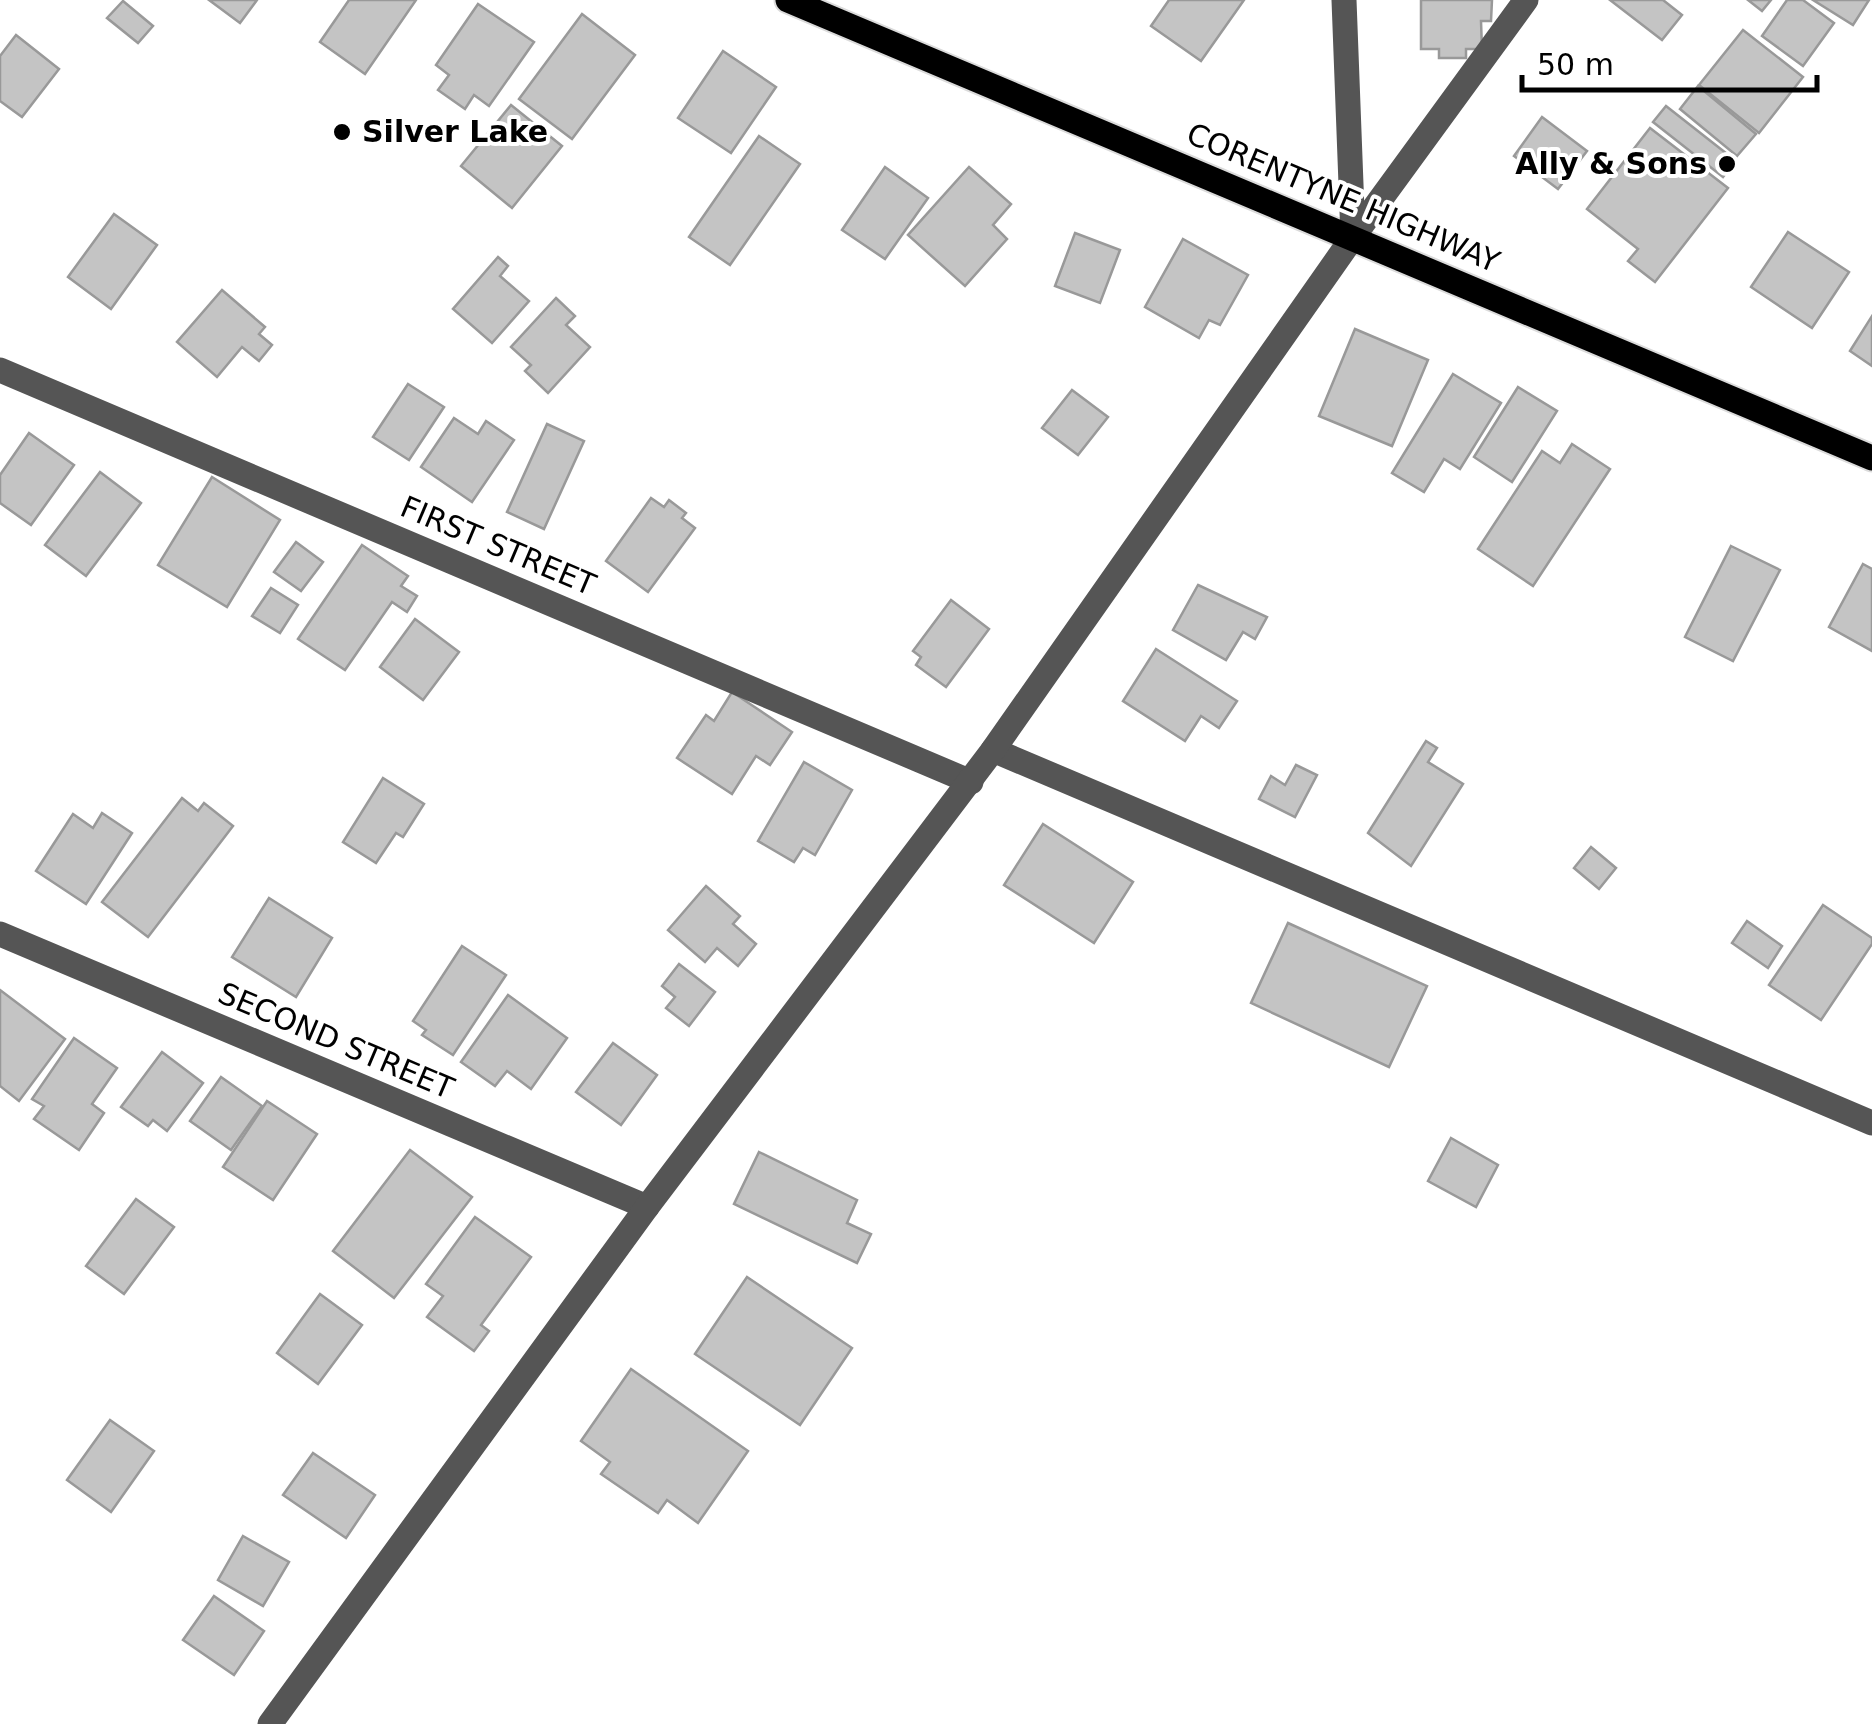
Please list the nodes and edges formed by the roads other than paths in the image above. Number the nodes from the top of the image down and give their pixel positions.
1 (788, 0) edge
2 (1344, 0) edge
3 (1526, 0) edge
4 (1353, 237) junction
5 (0, 370) edge
6 (1872, 458) edge
7 (993, 750) junction
8 (970, 782) junction
9 (0, 934) edge
10 (1872, 1123) edge
11 (647, 1207) junction
12 (270, 1724) edge

1 - 4 main road, CORENTYNE HIGHWAY
2 - 4 street
3 - 4 street
4 - 6 main road, CORENTYNE HIGHWAY
4 - 7 street
5 - 8 street, FIRST STREET
7 - 8 street
7 - 10 street
8 - 11 street
9 - 11 street, SECOND STREET
11 - 12 street

